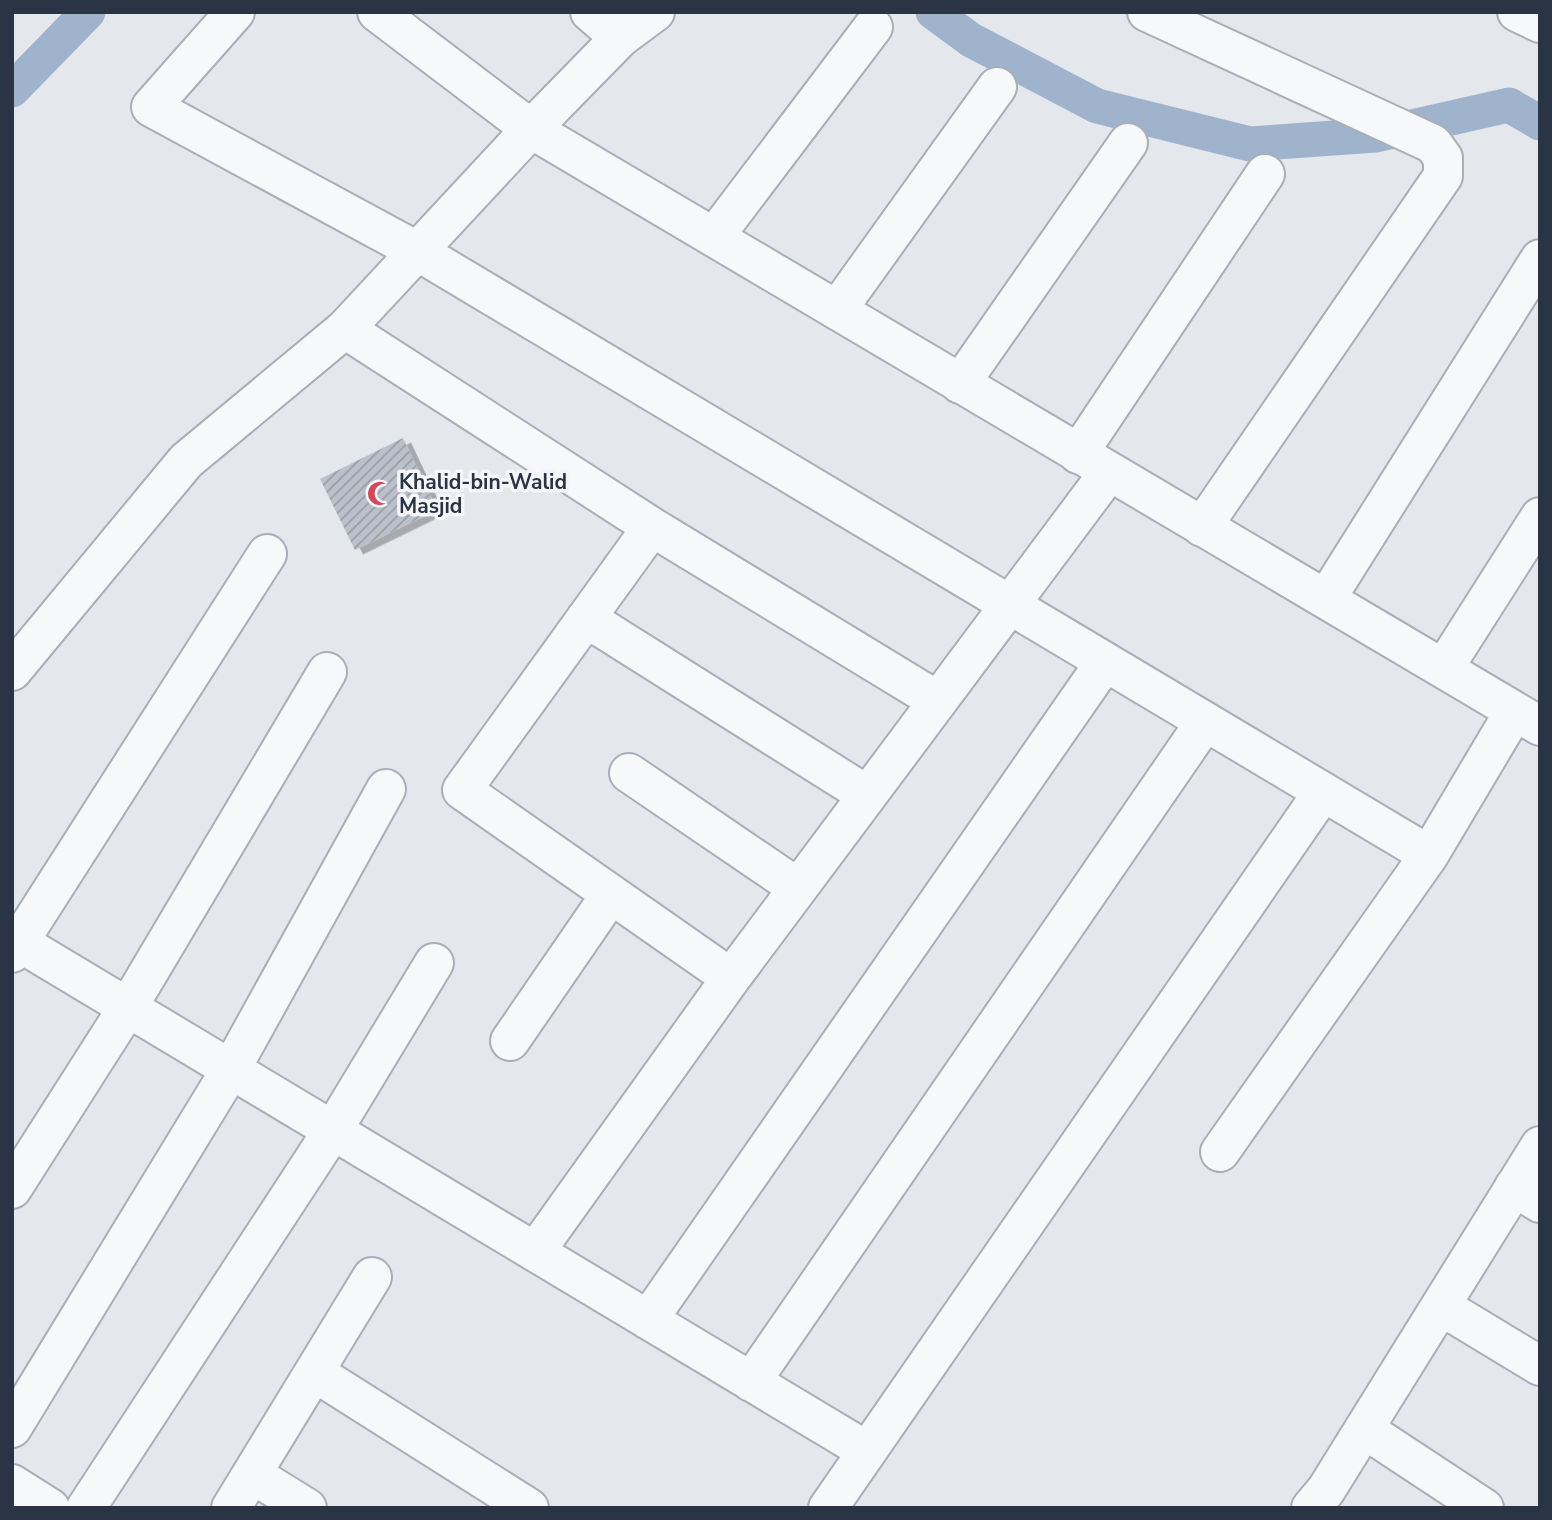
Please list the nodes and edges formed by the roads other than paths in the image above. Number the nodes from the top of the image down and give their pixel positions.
1 (235, 12) edge
2 (377, 12) edge
3 (590, 12) edge
4 (655, 12) edge
5 (1147, 12) edge
6 (1517, 12) edge
7 (1540, 23) edge
8 (873, 27) dead end
9 (620, 38) junction
10 (997, 87) dead end
11 (531, 130) junction
12 (1128, 143) dead end
13 (1265, 174) dead end
14 (714, 237) junction
15 (416, 251) junction
16 (1540, 259) edge
17 (837, 310) junction
18 (345, 329) junction
19 (960, 384) junction
20 (1093, 463) junction
21 (1540, 517) edge
22 (652, 527) junction
23 (1202, 527) junction
24 (267, 554) dead end
25 (1326, 599) junction
26 (1009, 605) junction
27 (586, 618) junction
28 (1105, 662) junction
29 (1441, 667) junction
30 (12, 671) edge
31 (327, 672) dead end
32 (938, 701) junction
33 (1527, 719) edge
34 (1205, 722) junction
35 (629, 773) dead end
36 (386, 789) dead end
37 (1324, 792) junction
38 (867, 795) junction
39 (1429, 855) junction
40 (798, 888) junction
41 (611, 894) junction
42 (14, 944) edge
43 (434, 963) dead end
44 (731, 978) junction
45 (128, 1007) junction
46 (510, 1041) dead end
47 (231, 1069) junction
48 (333, 1130) junction
49 (1540, 1146) edge
50 (1220, 1152) dead end
51 (12, 1189) edge
52 (1527, 1195) edge
53 (535, 1252) junction
54 (372, 1277) dead end
55 (1441, 1306) junction
56 (648, 1320) junction
57 (1540, 1366) edge
58 (314, 1373) junction
59 (751, 1382) junction
60 (12, 1428) edge
61 (1364, 1429) junction
62 (867, 1451) junction
63 (252, 1474) junction
64 (12, 1484) edge
65 (50, 1508) edge
66 (86, 1508) edge
67 (231, 1508) edge
68 (307, 1508) edge
69 (529, 1508) edge
70 (828, 1508) edge
71 (1311, 1508) edge
72 (1484, 1508) edge

1 - 15 street
2 - 11 street
3 - 9 street
4 - 9 street
5 - 23 street
6 - 7 street
8 - 14 street
9 - 11 street
10 - 17 street
11 - 14 street
11 - 15 street
12 - 19 street
13 - 20 street
14 - 17 street
15 - 18 street
15 - 26 street
16 - 25 street
17 - 19 street
18 - 22 street
18 - 30 street
19 - 20 street
20 - 23 street
20 - 26 street
21 - 29 street
22 - 27 street
22 - 32 street
23 - 25 street
24 - 42 street
25 - 29 street
26 - 28 street
26 - 32 street
27 - 38 street
27 - 41 street
28 - 34 street
28 - 56 street
29 - 33 street
31 - 45 street
32 - 38 street
33 - 39 street
34 - 37 street
34 - 59 street
35 - 40 street
36 - 47 street
37 - 39 street
37 - 62 street
38 - 40 street
39 - 50 street
40 - 44 street
41 - 44 street
41 - 46 street
42 - 45 street
43 - 48 street
44 - 53 street
45 - 47 street
45 - 51 street
47 - 48 street
47 - 60 street
48 - 53 street
48 - 66 street
49 - 52 street
52 - 55 street
53 - 56 street
54 - 58 street
55 - 57 street
55 - 61 street
56 - 59 street
58 - 63 street
58 - 69 street
59 - 62 street
61 - 71 street
61 - 72 street
62 - 70 street
63 - 67 street
63 - 68 street
64 - 65 street

